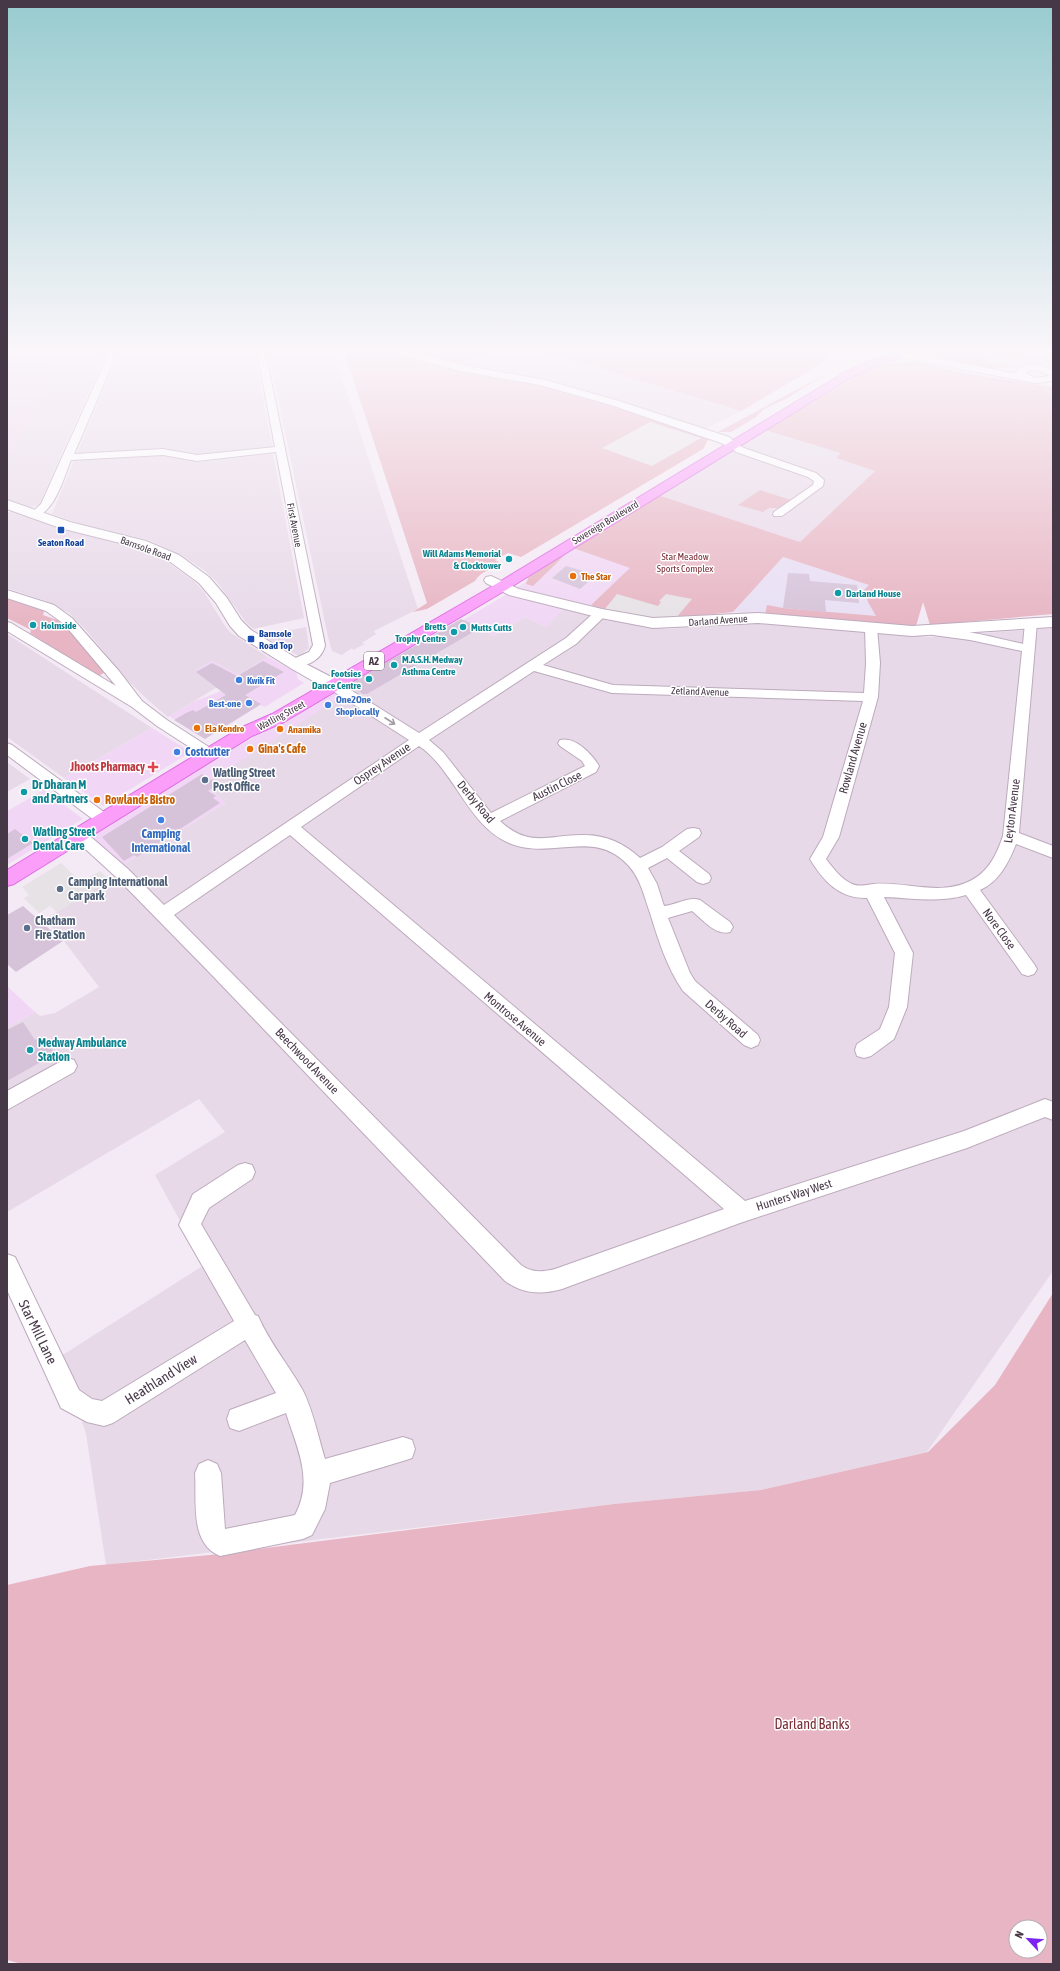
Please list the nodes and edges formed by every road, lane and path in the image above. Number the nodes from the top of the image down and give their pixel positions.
1 (74, 443) edge
2 (279, 443) edge
3 (727, 443) edge
4 (730, 443) edge
5 (280, 449) junction
6 (68, 457) junction
7 (9, 506) edge
8 (35, 514) junction
9 (790, 518) dead end
10 (499, 582) junction
11 (7, 594) edge
12 (601, 613) junction
13 (1053, 622) edge
14 (1031, 623) junction
15 (7, 626) edge
16 (871, 628) junction
17 (933, 631) junction
18 (1028, 649) junction
19 (296, 663) junction
20 (533, 666) junction
21 (114, 674) junction
22 (332, 678) junction
23 (99, 681) junction
24 (871, 697) junction
25 (137, 704) junction
26 (418, 740) junction
27 (565, 743) dead end
28 (7, 748) edge
29 (210, 754) junction
30 (103, 819) junction
31 (488, 820) junction
32 (290, 826) junction
33 (693, 833) dead end
34 (78, 835) junction
35 (1011, 836) junction
36 (668, 851) junction
37 (1053, 852) edge
38 (639, 866) junction
39 (703, 878) dead end
40 (7, 879) edge
41 (832, 880) joint
42 (970, 889) junction
43 (874, 890) junction
44 (658, 913) junction
45 (162, 914) junction
46 (724, 927) dead end
47 (1028, 969) dead end
48 (751, 1040) dead end
49 (864, 1050) dead end
50 (67, 1066) dead end
51 (7, 1100) edge
52 (1053, 1111) edge
53 (245, 1172) dead end
54 (740, 1213) junction
55 (7, 1265) edge
56 (535, 1283) joint
57 (250, 1324) junction
58 (294, 1398) junction
59 (70, 1399) joint
60 (239, 1419) dead end
61 (403, 1449) dead end
62 (208, 1473) dead end
63 (317, 1474) junction

1 - 6 street
2 - 5 street, First Avenue
3 - 10 main road, Sovereign Boulevard / A2
4 - 9 street
5 - 6 street
5 - 19 street, First Avenue
6 - 8 street
7 - 8 street, Barnsole Road
8 - 19 street, Barnsole Road
10 - 12 street, Darland Avenue
10 - 22 main road, Watling Street / A2
11 - 21 street
12 - 16 street, Darland Avenue
12 - 20 street, Osprey Avenue
13 - 14 street, Darland Avenue
14 - 17 street, Darland Avenue
14 - 18 street, Leyton Avenue
15 - 23 street
16 - 17 street, Darland Avenue
16 - 24 street, Rowland Avenue
17 - 18 street, Darland Avenue
18 - 35 street, Leyton Avenue
19 - 22 street, Barnsole Road
20 - 24 street, Zetland Avenue
20 - 26 street, Osprey Avenue
21 - 23 street
21 - 25 street
22 -> 26 street, Derby Road
22 - 29 main road, Watling Street / A2
23 - 25 street
24 - 41 street, Rowland Avenue
25 - 29 street
26 - 31 street, Derby Road
26 - 32 street, Osprey Avenue
27 - 31 street, Austin Close
28 - 30 street
29 - 30 main road, Watling Street / A2
30 - 34 main road, Watling Street / A2
31 - 38 street, Derby Road
32 - 45 street, Osprey Avenue
32 - 54 street, Montrose Avenue
33 - 36 street
34 - 40 main road, Watling Street / A2
34 - 45 street, Beechwood Avenue
35 - 37 street
35 - 42 street, Leyton Avenue
36 - 38 street
36 - 39 street
38 - 44 street, Derby Road
41 - 43 street, Leyton Avenue
42 - 43 street, Leyton Avenue
42 - 47 street, Nore Close
43 - 49 street
44 - 46 street
44 - 48 street, Derby Road
45 - 56 street, Beechwood Avenue
50 - 51 street
52 - 54 street, Hunters Way West
53 - 57 street
54 - 56 street, Hunters Way West
55 - 59 street, Star Mill Lane
57 - 58 street
57 - 59 street, Heathland View
58 - 60 street
58 - 63 street
61 - 63 street
62 - 63 street

